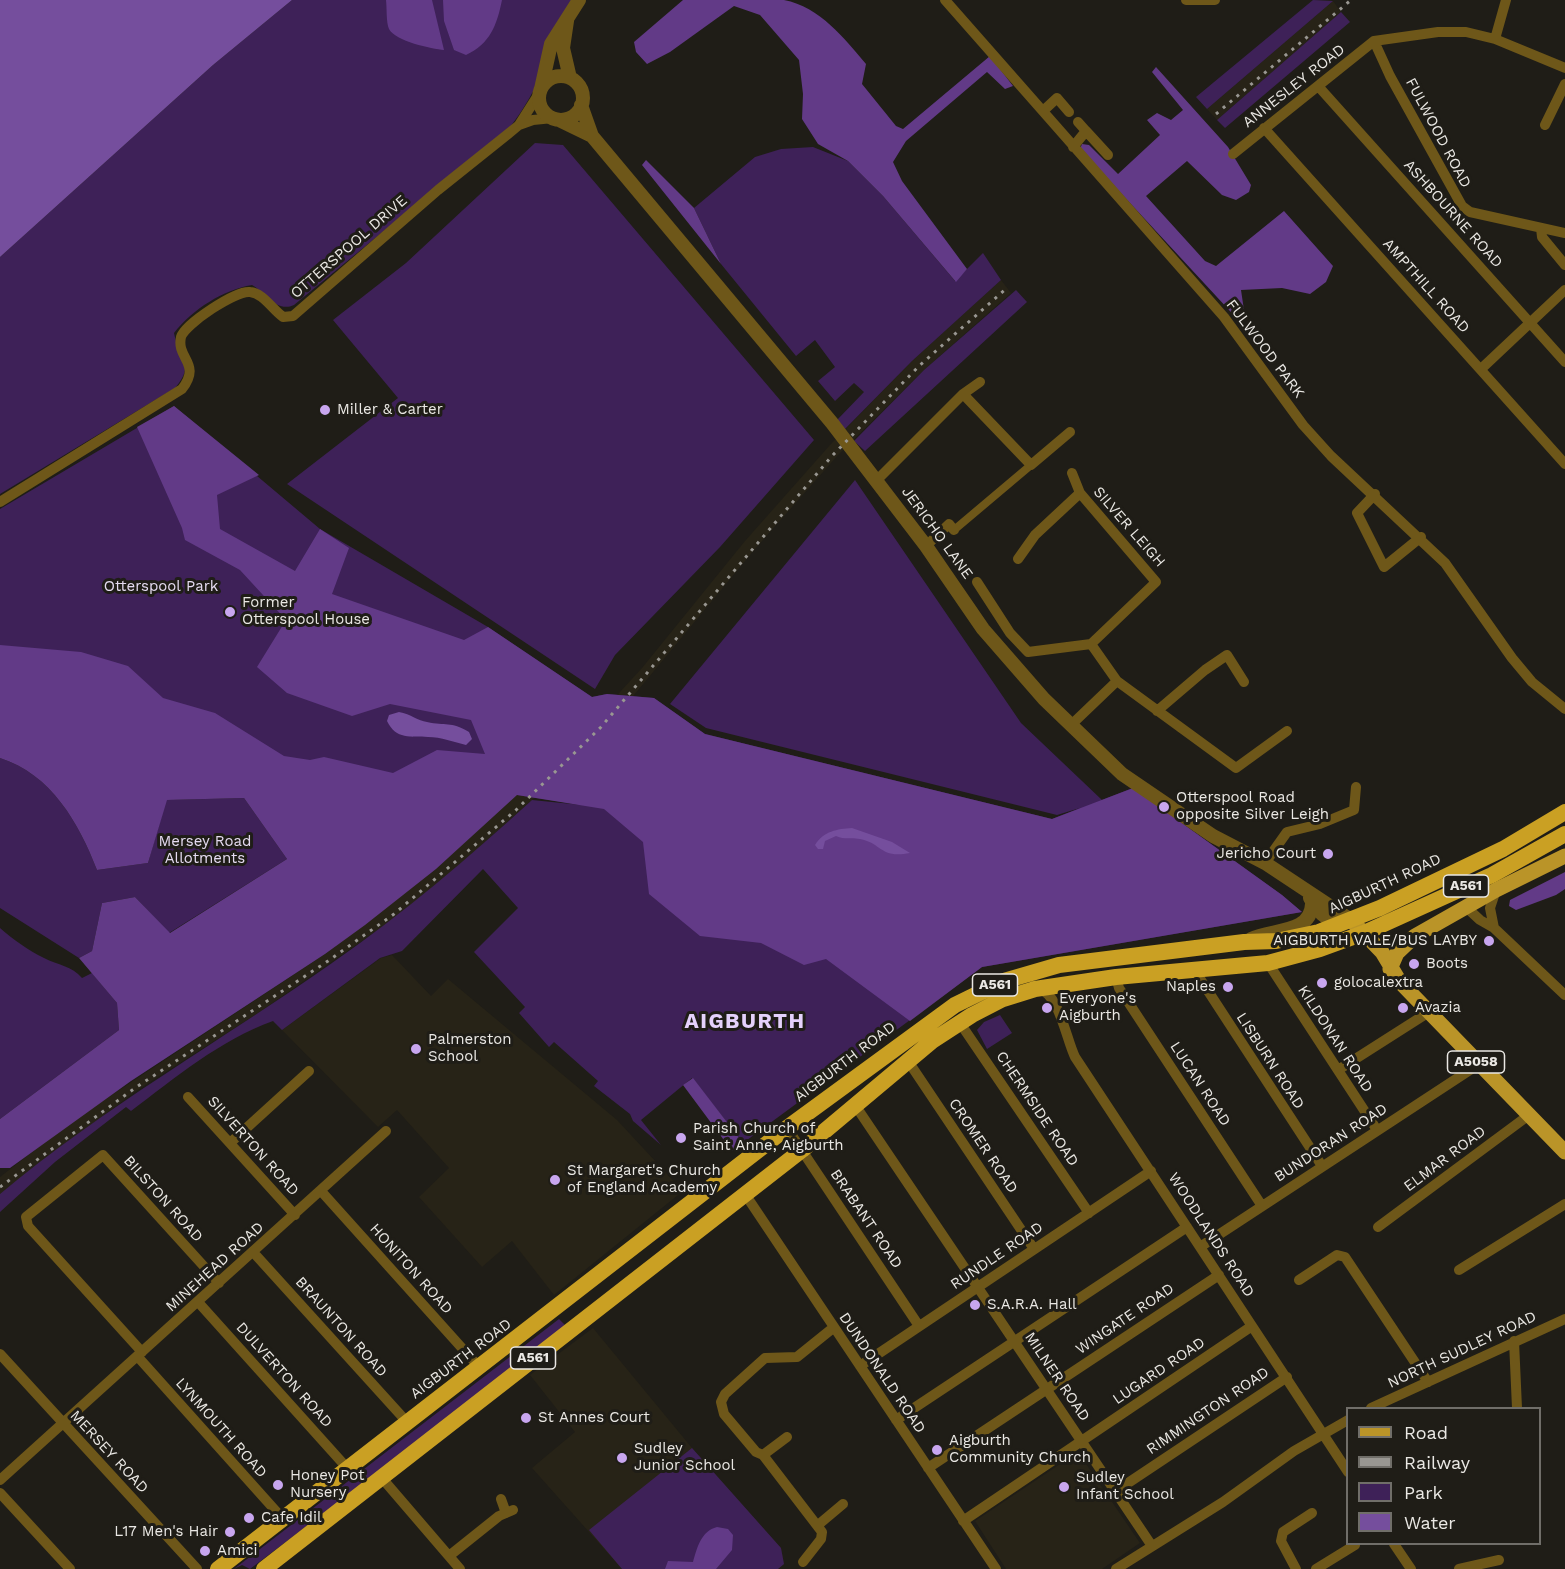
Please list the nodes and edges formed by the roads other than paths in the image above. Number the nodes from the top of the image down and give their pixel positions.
1 (579, 0) edge
2 (945, 0) edge
3 (1186, 0) edge
4 (1215, 0) edge
5 (1506, 0) edge
6 (567, 19) junction
7 (1495, 39) junction
8 (1374, 41) junction
9 (1565, 68) edge
10 (570, 78) junction
11 (1565, 84) edge
12 (1318, 86) junction
13 (541, 90) junction
14 (581, 105) junction
15 (1043, 111) junction
16 (1069, 112) dead end
17 (556, 119) junction
18 (1078, 122) dead end
19 (519, 124) junction
20 (1545, 125) dead end
21 (1264, 128) junction
22 (1086, 131) junction
23 (592, 136) junction
24 (1072, 147) junction
25 (1233, 154) dead end
26 (1108, 155) dead end
27 (1541, 228) junction
28 (1565, 233) edge
29 (1565, 265) edge
30 (1565, 290) edge
31 (1530, 322) junction
32 (1565, 362) edge
33 (1481, 369) junction
34 (980, 382) dead end
35 (963, 394) junction
36 (1070, 432) dead end
37 (1565, 464) edge
38 (1031, 465) junction
39 (1072, 473) dead end
40 (876, 481) junction
41 (1080, 493) junction
42 (1375, 494) junction
43 (0, 502) edge
44 (950, 524) joint
45 (1421, 537) junction
46 (926, 546) junction
47 (1018, 559) dead end
48 (977, 582) dead end
49 (1091, 644) junction
50 (1117, 681) junction
51 (1244, 682) dead end
52 (1565, 709) edge
53 (1157, 711) junction
54 (1070, 726) junction
55 (1287, 731) dead end
56 (1356, 787) dead end
57 (1565, 812) edge
58 (1565, 834) edge
59 (1565, 856) edge
60 (1265, 863) junction
61 (1496, 890) junction
62 (1310, 897) junction
63 (1466, 907) junction
64 (1494, 928) junction
65 (1351, 929) junction
66 (1244, 942) junction
67 (1268, 963) junction
68 (1390, 969) junction
69 (1195, 971) junction
70 (1116, 978) junction
71 (1073, 983) junction
72 (1035, 989) junction
73 (1565, 995) edge
74 (1059, 1010) junction
75 (1429, 1012) junction
76 (960, 1023) junction
77 (908, 1061) junction
78 (1479, 1064) junction
79 (1338, 1070) junction
80 (309, 1071) dead end
81 (189, 1097) dead end
82 (855, 1105) junction
83 (1529, 1115) junction
84 (788, 1128) junction
85 (1377, 1130) junction
86 (386, 1131) dead end
87 (230, 1143) junction
88 (802, 1150) junction
89 (1565, 1152) edge
90 (1322, 1166) junction
91 (1151, 1172) junction
92 (321, 1191) junction
93 (745, 1194) junction
94 (1565, 1204) edge
95 (1263, 1206) junction
96 (1089, 1213) junction
97 (295, 1215) junction
98 (26, 1217) joint
99 (1187, 1227) junction
100 (1378, 1227) dead end
101 (1200, 1247) junction
102 (1035, 1249) junction
103 (254, 1252) junction
104 (1459, 1270) dead end
105 (1219, 1275) junction
106 (1299, 1281) dead end
107 (219, 1283) junction
108 (978, 1286) junction
109 (198, 1302) junction
110 (1565, 1319) edge
111 (919, 1326) junction
112 (1252, 1326) junction
113 (833, 1328) junction
114 (1015, 1341) junction
115 (1514, 1341) junction
116 (0, 1354) edge
117 (140, 1354) junction
118 (860, 1366) junction
119 (479, 1367) junction
120 (1287, 1377) junction
121 (1428, 1382) junction
122 (1047, 1389) junction
123 (1373, 1407) edge
124 (1517, 1407) edge
125 (896, 1420) junction
126 (1346, 1421) edge
127 (407, 1422) junction
128 (62, 1423) junction
129 (1323, 1434) junction
130 (787, 1437) dead end
131 (1082, 1440) junction
132 (764, 1455) junction
133 (928, 1468) junction
134 (348, 1469) junction
135 (1346, 1470) edge
136 (381, 1477) junction
137 (0, 1480) edge
138 (1116, 1491) junction
139 (0, 1493) edge
140 (501, 1499) dead end
141 (843, 1504) dead end
142 (1312, 1513) dead end
143 (283, 1519) junction
144 (963, 1521) junction
145 (818, 1525) junction
146 (1355, 1545) edge
147 (1395, 1545) edge
148 (1152, 1546) junction
149 (449, 1556) junction
150 (1499, 1560) dead end
151 (802, 1562) dead end
152 (70, 1569) edge
153 (197, 1569) edge
154 (218, 1569) edge
155 (264, 1569) edge
156 (460, 1569) edge
157 (996, 1569) edge
158 (1116, 1569) edge
159 (1296, 1569) edge
160 (1316, 1569) edge
161 (1411, 1569) edge
162 (1459, 1569) edge

1 - 6 street
2 - 15 street, FULWOOD PARK
3 - 4 street
5 - 7 street
6 - 10 street
6 - 13 street
7 - 8 street
7 - 9 street
8 - 12 street, ANNESLEY ROAD
8 - 27 street, FULWOOD ROAD
10 - 13 street
10 - 14 street
11 - 20 street
12 - 21 street, ANNESLEY ROAD
12 - 31 street, ASHBOURNE ROAD
13 - 17 street
13 - 19 street, OTTERSPOOL DRIVE
14 - 17 street
14 - 23 street, JERICHO LANE
15 - 16 street
15 - 24 street, FULWOOD PARK
17 - 19 street, OTTERSPOOL DRIVE
17 - 23 street, JERICHO LANE
18 - 22 street
19 - 43 street, OTTERSPOOL DRIVE
21 - 25 street, ANNESLEY ROAD
21 - 33 street, AMPTHILL ROAD
22 - 24 street
22 - 26 street
23 - 40 street, JERICHO LANE
24 - 42 street, FULWOOD PARK
27 - 28 street, FULWOOD ROAD
27 - 29 street
30 - 31 street
31 - 32 street, ASHBOURNE ROAD
31 - 33 street
33 - 37 street, AMPTHILL ROAD
34 - 35 street
35 - 38 street
35 - 40 street
36 - 38 street
38 - 44 street
39 - 41 street
40 - 46 street, JERICHO LANE
41 - 47 street, SILVER LEIGH
41 - 49 street, SILVER LEIGH
42 - 45 street, FULWOOD PARK
42 - 45 street
44 - 46 street
45 - 52 street, FULWOOD PARK
46 - 54 street, JERICHO LANE
48 - 49 street
49 - 50 street
50 - 53 street
50 - 54 street
51 - 53 street
53 - 55 street
54 - 60 street, JERICHO LANE
56 - 60 street
57 - 65 highway, AIGBURTH ROAD / A561
58 - 65 highway, AIGBURTH ROAD / A561
59 - 61 main road
60 - 62 street, JERICHO LANE
61 - 63 main road
61 - 64 street
62 - 65 street, JERICHO LANE
62 - 66 street
63 - 64 street
63 - 68 main road
64 - 73 street
65 - 66 highway, AIGBURTH ROAD / A561
65 - 67 highway, AIGBURTH ROAD / A561
65 - 68 main road, A5058
66 - 84 highway, AIGBURTH ROAD / A561
67 - 69 highway, AIGBURTH ROAD / A561
67 - 79 street, KILDONAN ROAD
68 - 75 main road, A5058
69 - 70 highway, AIGBURTH ROAD / A561
69 - 90 street, LISBURN ROAD
70 - 71 highway, AIGBURTH ROAD / A561
70 - 95 street, LUCAN ROAD
71 - 72 highway, AIGBURTH ROAD / A561
71 - 74 street
72 - 74 street
72 - 76 highway, AIGBURTH ROAD / A561
74 - 91 street, WOODLANDS ROAD
75 - 78 main road, A5058
75 - 79 street
76 - 77 highway, AIGBURTH ROAD / A561
76 - 96 street, CHERMSIDE ROAD
77 - 82 highway, AIGBURTH ROAD / A561
77 - 102 street, CROMER ROAD
78 - 83 main road, A5058
78 - 85 street, BUNDORAN ROAD
79 - 85 street, KILDONAN ROAD
80 - 87 street
81 - 87 street, SILVERTON ROAD
82 - 88 highway, AIGBURTH ROAD / A561
82 - 108 street, MILNER ROAD
83 - 89 main road, A5058
83 - 100 street, ELMAR ROAD
84 - 88 street, BRABANT ROAD
84 - 119 highway, AIGBURTH ROAD / A561
85 - 90 street, BUNDORAN ROAD
86 - 92 street, MINEHEAD ROAD
87 - 97 street, SILVERTON ROAD
88 - 93 highway, AIGBURTH ROAD / A561
88 - 111 street, BRABANT ROAD
90 - 95 street, BUNDORAN ROAD
91 - 96 street, RUNDLE ROAD
91 - 99 street, WOODLANDS ROAD
92 - 97 street, MINEHEAD ROAD
92 - 119 street, HONITON ROAD
93 - 113 street, DUNDONALD ROAD
93 - 136 highway, AIGBURTH ROAD / A561
94 - 104 street
95 - 101 street, BUNDORAN ROAD
96 - 102 street, RUNDLE ROAD
97 - 103 street, MINEHEAD ROAD
98 - 107 street, BILSTON ROAD
98 - 117 street, LYNMOUTH ROAD
99 - 101 street, WOODLANDS ROAD
99 - 114 street
101 - 105 street, WOODLANDS ROAD
102 - 108 street, RUNDLE ROAD
103 - 107 street, MINEHEAD ROAD
103 - 127 street, BRAUNTON ROAD
105 - 112 street, WOODLANDS ROAD
105 - 122 street, WINGATE ROAD
106 - 121 street
107 - 109 street, MINEHEAD ROAD
108 - 111 street, RUNDLE ROAD
108 - 114 street, MILNER ROAD
109 - 117 street, MINEHEAD ROAD
109 - 134 street, DULVERTON ROAD
110 - 115 street, NORTH SUDLEY ROAD
111 - 118 street, RUNDLE ROAD
112 - 120 street, WOODLANDS ROAD
112 - 131 street, LUGARD ROAD
113 - 118 street, DUNDONALD ROAD
113 - 132 street
114 - 122 street, MILNER ROAD
114 - 125 street
115 - 121 street, NORTH SUDLEY ROAD
115 - 124 street
116 - 128 street, MERSEY ROAD
117 - 128 street, MINEHEAD ROAD
117 - 143 street, LYNMOUTH ROAD
118 - 125 street, DUNDONALD ROAD
119 - 127 highway, AIGBURTH ROAD / A561
120 - 129 street, WOODLANDS ROAD
120 - 138 street, RIMMINGTON ROAD
121 - 123 street, NORTH SUDLEY ROAD
122 - 131 street, MILNER ROAD
122 - 133 street, WINGATE ROAD
125 - 133 street, DUNDONALD ROAD
126 - 129 street
127 - 134 highway, AIGBURTH ROAD / A561
128 - 137 street, MINEHEAD ROAD
128 - 153 street, MERSEY ROAD
129 - 135 street, WOODLANDS ROAD
129 - 148 street
130 - 132 street
131 - 138 street, MILNER ROAD
131 - 144 street, LUGARD ROAD
132 - 145 street
133 - 144 street, DUNDONALD ROAD
134 - 143 highway, AIGBURTH ROAD / A561
136 - 149 street
136 - 155 highway, AIGBURTH ROAD / A561
138 - 148 street, MILNER ROAD
139 - 152 street
140 - 149 street
141 - 145 street
142 - 159 street
143 - 154 highway, AIGBURTH ROAD / A561
144 - 157 street, DUNDONALD ROAD
145 - 151 street
146 - 160 street
147 - 161 street
148 - 158 street
149 - 156 street
150 - 162 street

